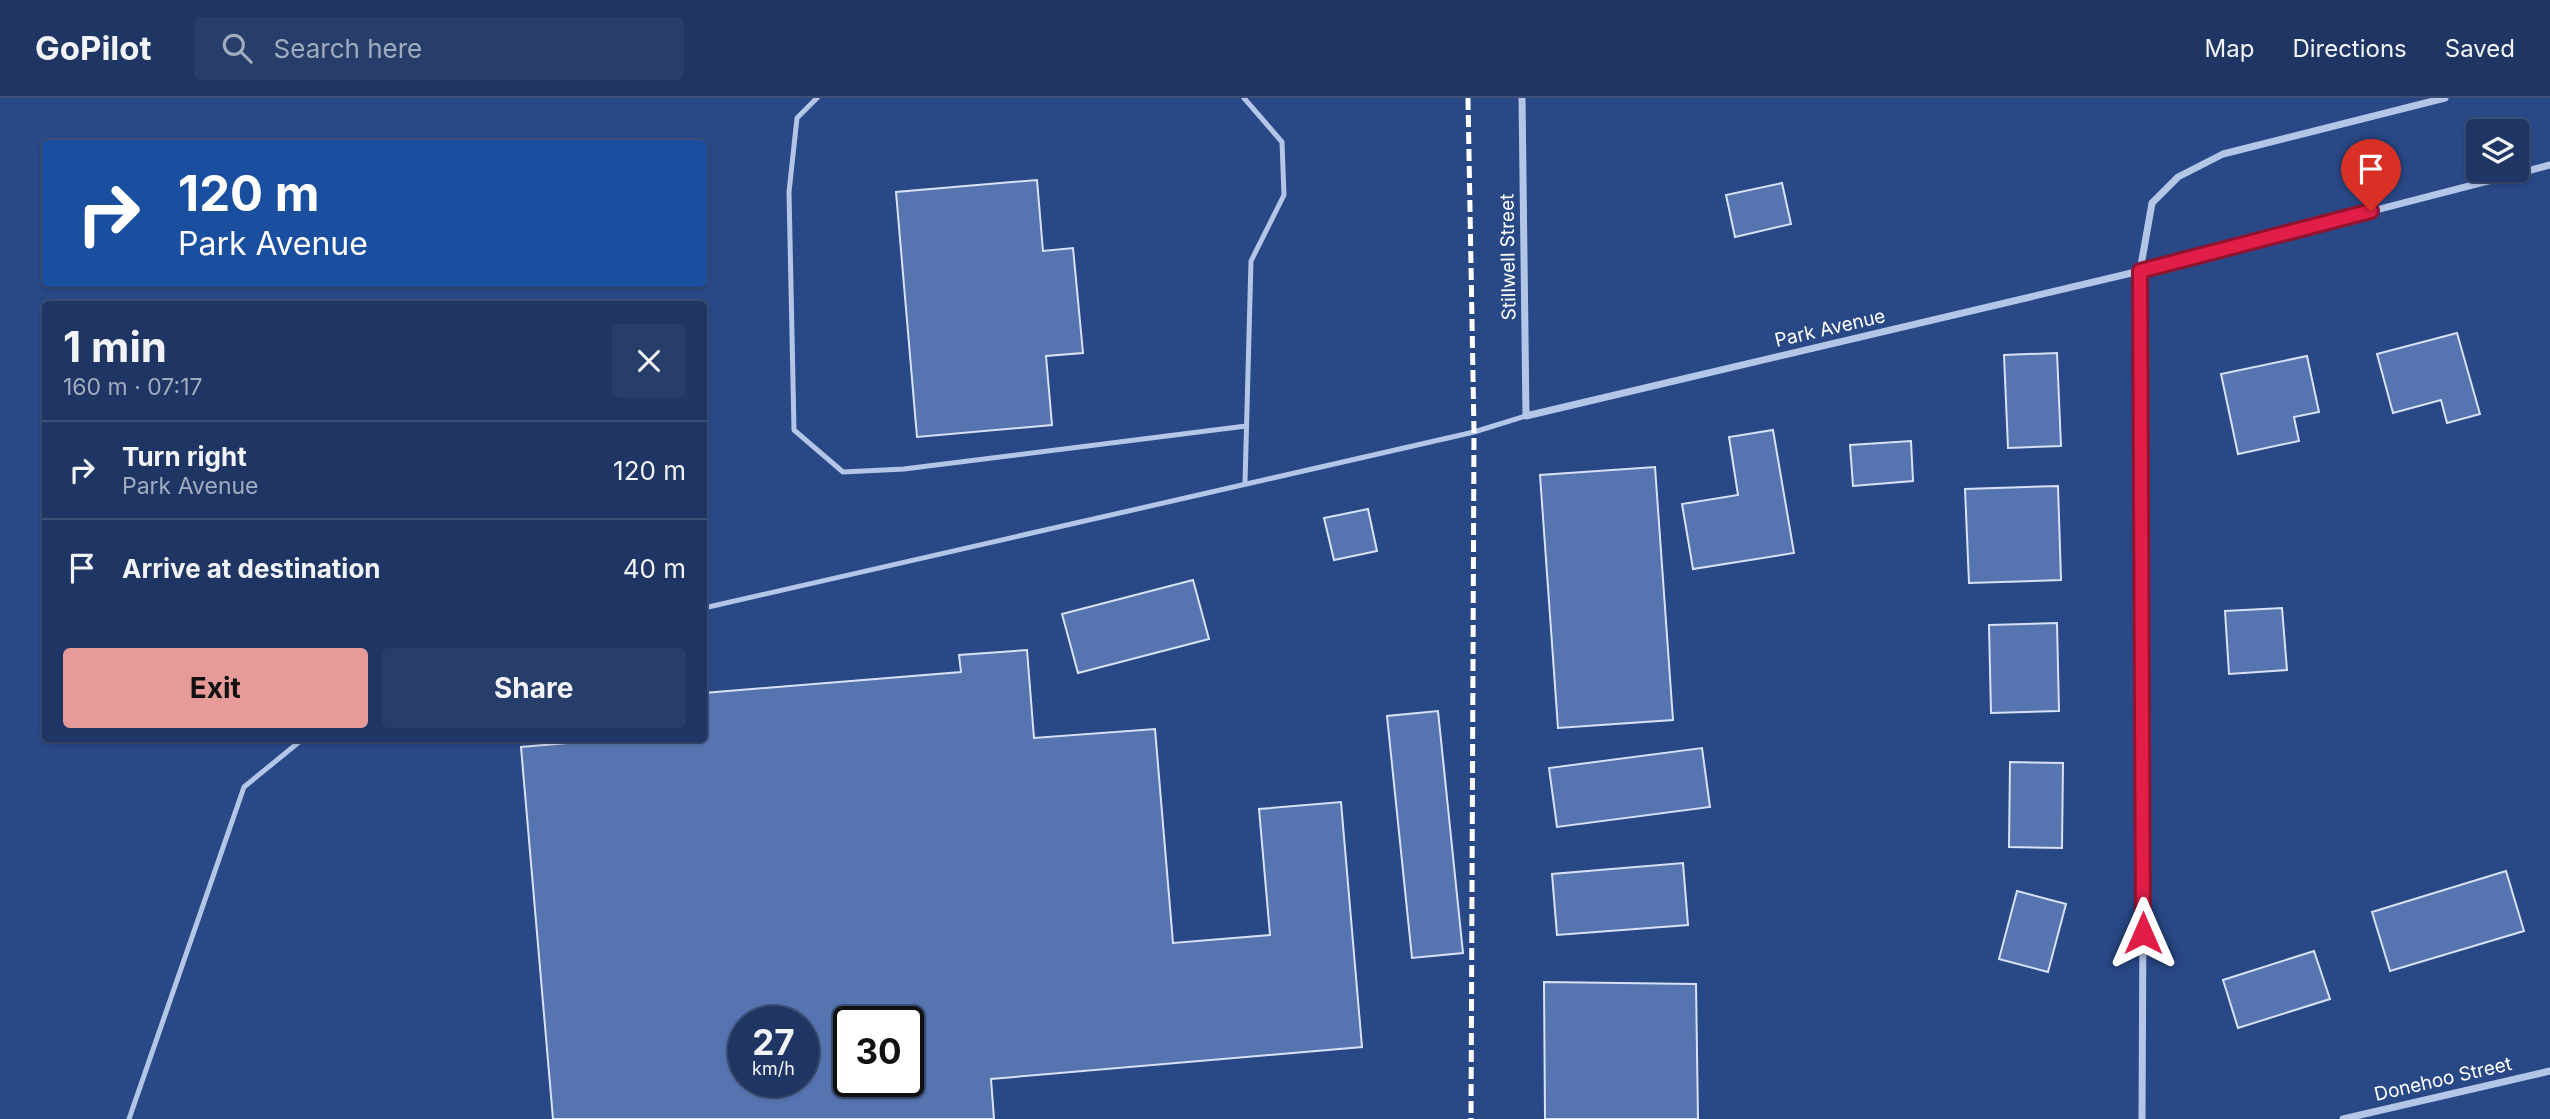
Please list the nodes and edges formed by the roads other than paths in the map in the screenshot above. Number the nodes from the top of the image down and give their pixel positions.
1 (817, 98) edge
2 (1244, 98) edge
3 (1522, 98) edge
4 (2445, 98) edge
5 (2550, 165) edge
6 (2140, 271) junction
7 (1526, 416) junction
8 (1246, 426) junction
9 (1245, 483) junction
10 (707, 607) edge
11 (299, 742) edge
12 (2550, 1071) edge
13 (129, 1119) edge
14 (2142, 1119) edge
15 (2343, 1119) edge

1 - 8 lane
2 - 8 lane
3 - 7 street, Stillwell Street
4 - 6 street
5 - 6 street, Park Avenue
6 - 7 street, Park Avenue
6 - 14 street
7 - 9 lane
8 - 9 lane
9 - 10 lane
11 - 13 lane
12 - 15 street, Donehoo Street

